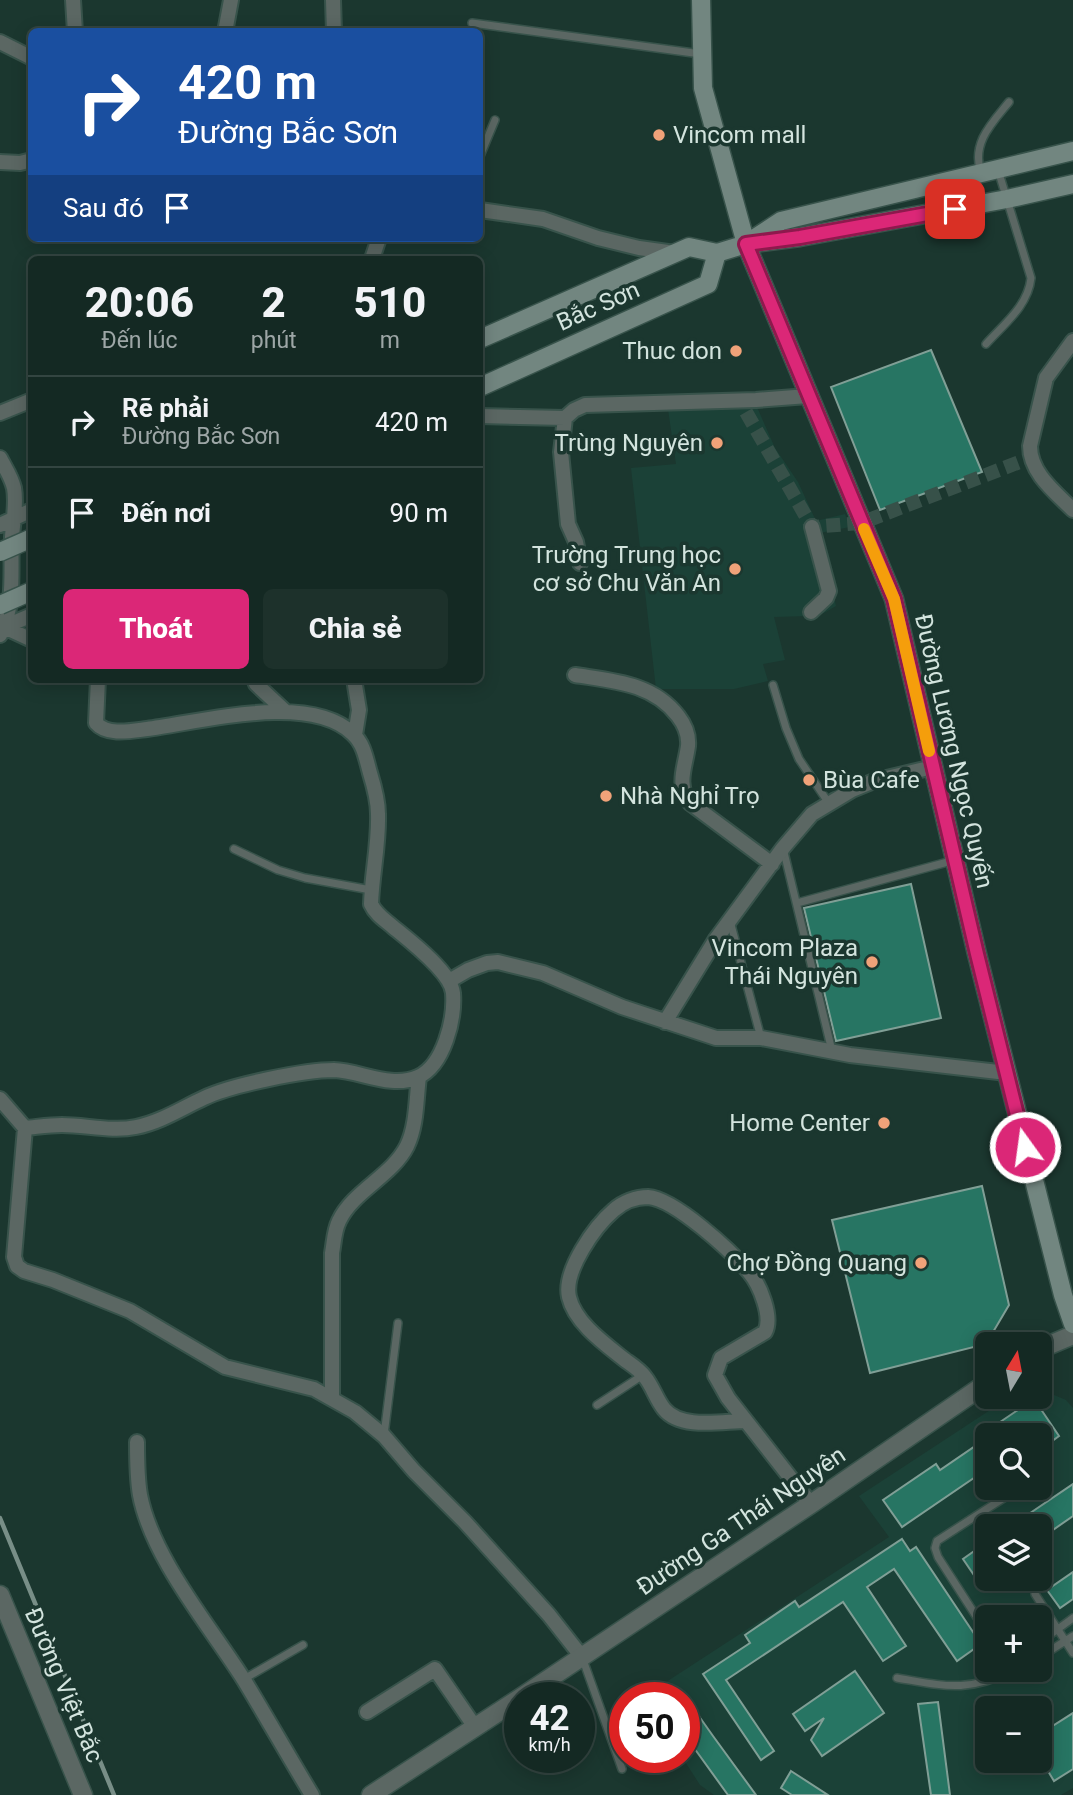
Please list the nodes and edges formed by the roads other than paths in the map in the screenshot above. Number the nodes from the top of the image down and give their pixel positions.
1 (73, 0) edge
2 (230, 0) edge
3 (333, 0) edge
4 (701, 0) edge
5 (472, 23) dead end
6 (75, 28) edge
7 (226, 28) edge
8 (334, 28) edge
9 (0, 42) edge
10 (702, 54) junction
11 (28, 56) edge
12 (1009, 102) dead end
13 (495, 121) dead end
14 (483, 149) edge
15 (1073, 151) edge
16 (28, 161) edge
17 (0, 162) edge
18 (990, 171) junction
19 (1073, 184) edge
20 (1007, 199) junction
21 (483, 210) edge
22 (746, 244) junction
23 (675, 253) junction
24 (717, 253) junction
25 (483, 339) edge
26 (1073, 341) edge
27 (986, 344) dead end
28 (483, 386) edge
29 (808, 396) junction
30 (28, 402) edge
31 (0, 413) edge
32 (483, 416) edge
33 (565, 418) junction
34 (0, 458) edge
35 (1073, 510) edge
36 (28, 512) edge
37 (7, 522) edge
38 (812, 527) dead end
39 (28, 540) edge
40 (0, 552) edge
41 (580, 563) dead end
42 (28, 592) edge
43 (0, 605) edge
44 (811, 612) dead end
45 (28, 617) edge
46 (2, 631) edge
47 (28, 639) edge
48 (575, 675) dead end
49 (98, 683) edge
50 (256, 683) edge
51 (355, 683) edge
52 (773, 685) dead end
53 (286, 712) junction
54 (355, 735) junction
55 (933, 767) junction
56 (828, 802) junction
57 (783, 848) junction
58 (234, 849) dead end
59 (955, 860) junction
60 (772, 864) junction
61 (372, 890) junction
62 (797, 903) junction
63 (730, 921) junction
64 (449, 981) junction
65 (665, 1022) junction
66 (761, 1038) junction
67 (832, 1052) junction
68 (1007, 1073) junction
69 (419, 1077) junction
70 (0, 1099) edge
71 (25, 1128) junction
72 (398, 1323) dead end
73 (1073, 1324) edge
74 (1073, 1335) edge
75 (1052, 1344) edge
76 (644, 1375) junction
77 (975, 1391) edge
78 (332, 1398) junction
79 (597, 1405) dead end
80 (746, 1421) junction
81 (384, 1436) junction
82 (137, 1442) dead end
83 (1000, 1500) edge
84 (811, 1504) junction
85 (1035, 1594) dead end
86 (0, 1595) edge
87 (975, 1614) edge
88 (1073, 1618) edge
89 (1058, 1628) junction
90 (1052, 1633) edge
91 (1073, 1636) edge
92 (1065, 1641) junction
93 (303, 1645) dead end
94 (1052, 1649) edge
95 (1073, 1653) edge
96 (582, 1657) junction
97 (897, 1678) dead end
98 (243, 1679) junction
99 (544, 1682) edge
100 (983, 1682) edge
101 (504, 1708) edge
102 (366, 1712) dead end
103 (475, 1727) junction
104 (609, 1733) edge
105 (83, 1795) edge
106 (312, 1795) edge
107 (371, 1795) edge

1 - 6 street
2 - 7 street
3 - 8 street
4 - 10 main road, Đường Lương Ngọc Quyến
5 - 10 lane
9 - 11 street
10 - 22 main road, Đường Lương Ngọc Quyến
12 - 18 lane
13 - 14 lane
15 - 18 main road
16 - 17 street
18 - 20 lane
18 - 22 main road
19 - 20 main road
20 - 22 main road
20 - 27 lane
21 - 23 street
22 - 24 main road, Bắc Sơn
22 - 29 main road, Đường Lương Ngọc Quyến
23 - 24 main road, Bắc Sơn
23 - 25 main road, Bắc Sơn
24 - 28 main road, Bắc Sơn
26 - 35 street
29 - 33 street
29 - 55 main road, Đường Lương Ngọc Quyến
30 - 31 street
32 - 33 street
33 - 41 street
34 - 37 street
36 - 37 street
37 - 46 street
38 - 44 street
39 - 40 main road, bridge
42 - 43 main road, bridge
45 - 46 street
46 - 47 street
48 - 60 street
49 - 53 street
50 - 53 street
51 - 54 street
52 - 56 lane
53 - 54 street
54 - 61 street
55 - 56 street
55 - 59 main road, Đường Lương Ngọc Quyến
56 - 57 street
57 - 60 street
57 - 62 lane
58 - 61 lane
59 - 62 lane
59 - 68 main road, Đường Lương Ngọc Quyến
60 - 63 street
61 - 64 street
62 - 67 lane
63 - 65 street
63 - 66 lane
64 - 65 street
64 - 69 street
65 - 66 street
66 - 67 street
67 - 68 street
68 - 73 main road, Đường Lương Ngọc Quyến
69 - 71 street
69 - 78 street
70 - 71 street
71 - 78 street
72 - 81 lane
74 - 75 street
76 - 79 lane
76 - 80 street
76 - 80 street
77 - 84 street, Đường Ga Thái Nguyên
78 - 81 street
80 - 84 street
81 - 96 street
82 - 98 street
83 - 87 lane
84 - 96 street, Đường Ga Thái Nguyên
85 - 89 lane
86 - 105 street, Đường Việt Bắc
88 - 89 lane
89 - 90 lane
89 - 92 lane
91 - 92 lane
92 - 94 lane
92 - 95 lane
93 - 98 lane
96 - 99 street, Đường Ga Thái Nguyên
96 - 104 lane
97 - 100 lane
98 - 106 street
101 - 103 street, Đường Ga Thái Nguyên
102 - 103 street
103 - 107 street, Đường Ga Thái Nguyên

